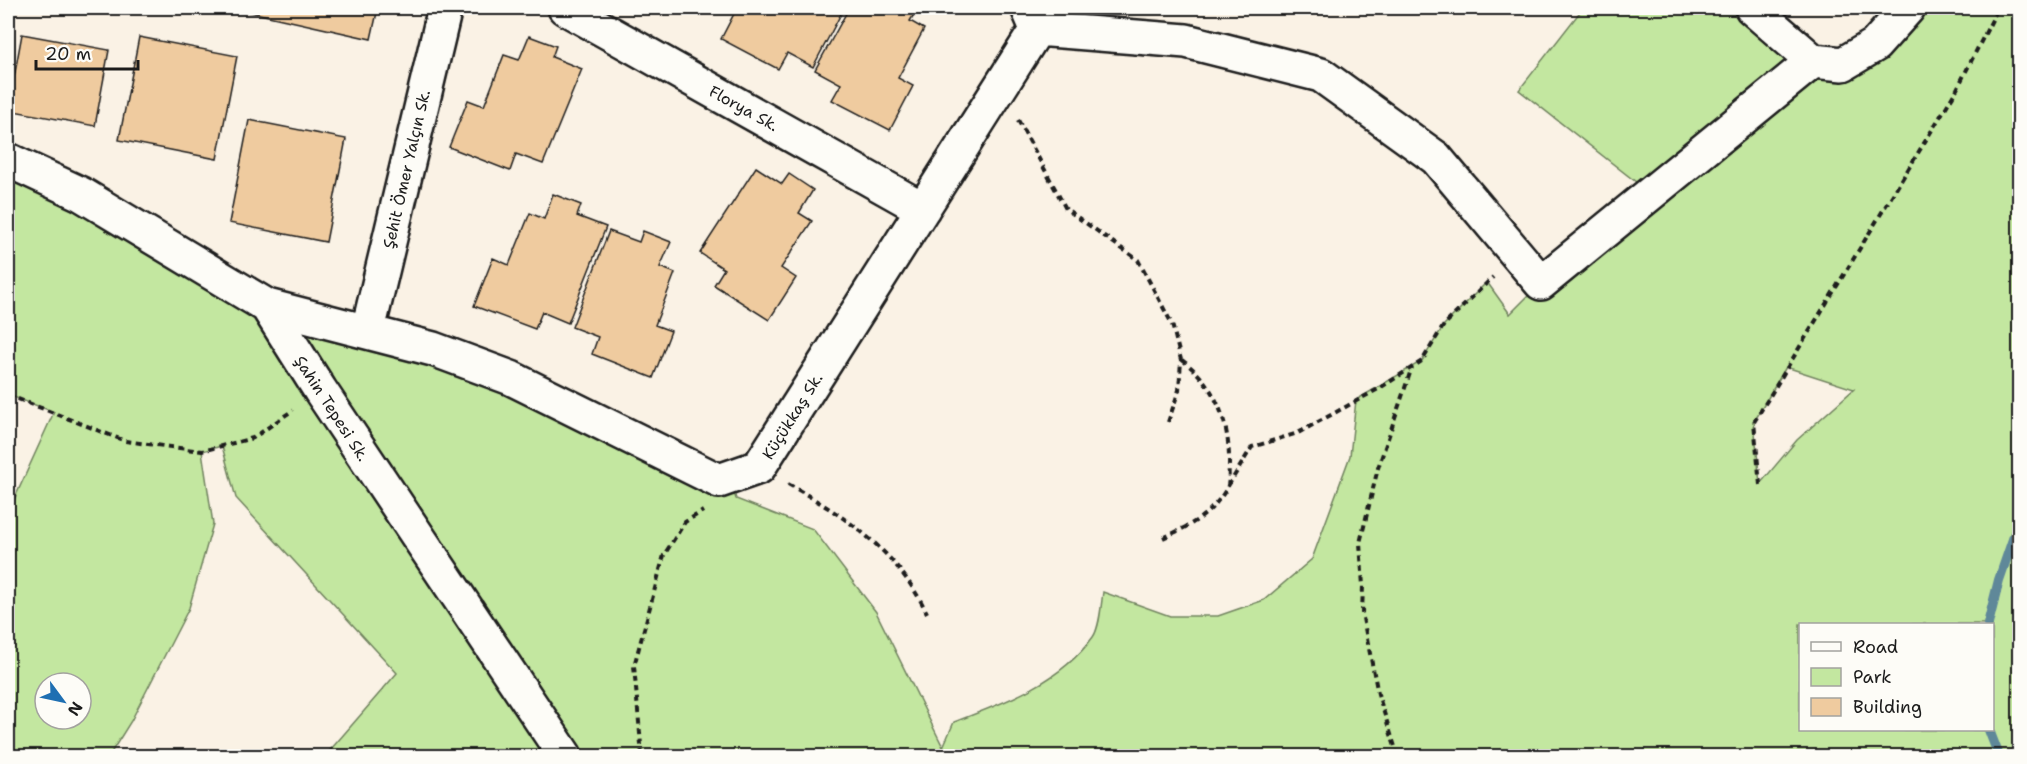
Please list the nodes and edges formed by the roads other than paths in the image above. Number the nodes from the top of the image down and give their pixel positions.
1 (445, 8) edge
2 (565, 8) edge
3 (1752, 8) edge
4 (1908, 8) edge
5 (1033, 18) edge
6 (1813, 61) junction
7 (8, 160) edge
8 (923, 209) junction
9 (267, 306) junction
10 (368, 330) junction
11 (565, 756) edge

1 - 10 street, Şehit Ömer Yalçın Sk.
2 - 8 street, Florya Sk.
3 - 6 street
4 - 6 street
5 - 6 street
5 - 8 street, Küçükkaş Sk.
7 - 9 street, Şahin Tepesi Sk.
8 - 10 street, Küçükkaş Sk.
9 - 10 street, Küçükkaş Sk.
9 - 11 street, Şahin Tepesi Sk.

